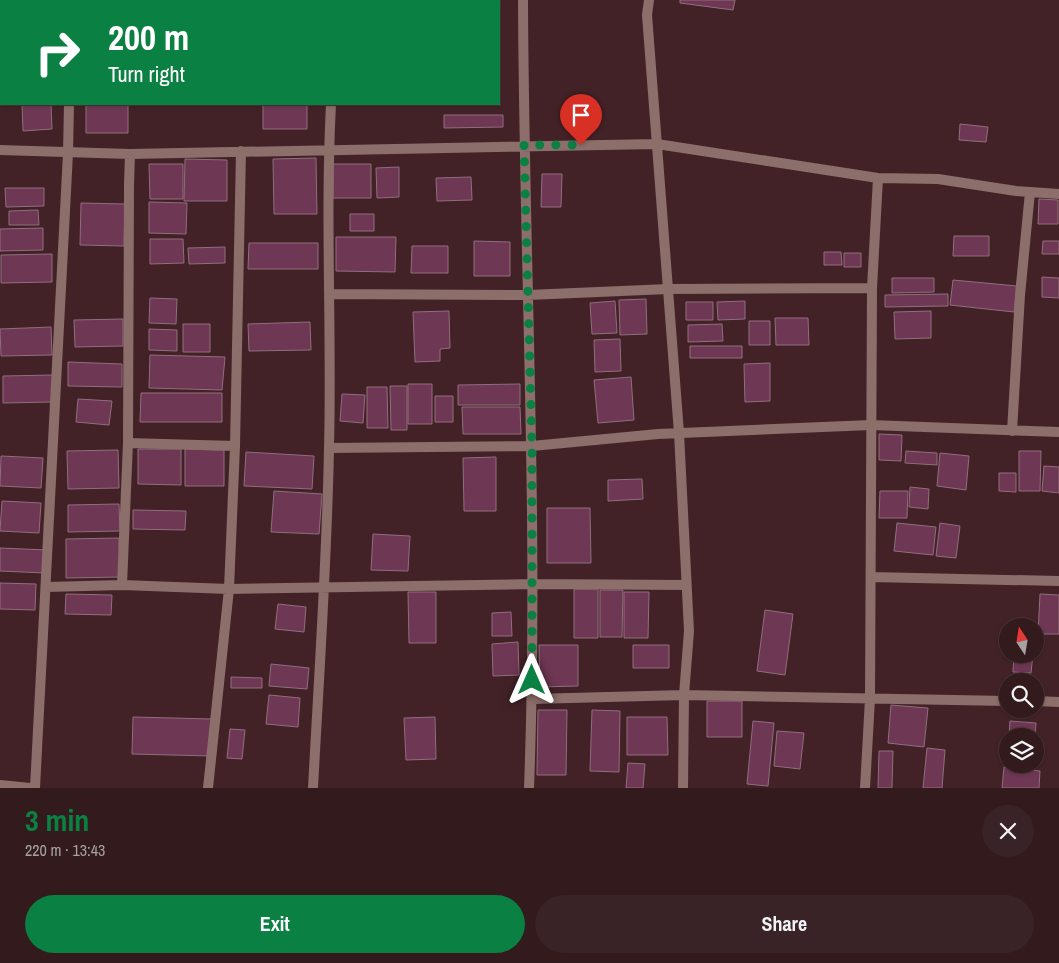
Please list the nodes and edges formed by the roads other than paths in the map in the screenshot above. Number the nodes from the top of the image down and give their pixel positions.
1 (523, 0) edge
2 (649, 0) edge
3 (69, 105) edge
4 (331, 105) edge
5 (657, 144) junction
6 (524, 145) junction
7 (0, 150) edge
8 (328, 150) junction
9 (241, 151) junction
10 (68, 153) junction
11 (130, 154) junction
12 (878, 178) junction
13 (1030, 192) junction
14 (1059, 194) edge
15 (872, 288) junction
16 (668, 289) junction
17 (330, 294) junction
18 (528, 295) junction
19 (871, 426) junction
20 (1012, 431) junction
21 (1059, 432) edge
22 (679, 433) junction
23 (128, 443) junction
24 (235, 446) junction
25 (532, 446) junction
26 (329, 448) junction
27 (871, 577) junction
28 (1059, 582) edge
29 (533, 584) junction
30 (122, 585) junction
31 (686, 585) junction
32 (46, 586) junction
33 (324, 588) junction
34 (229, 589) junction
35 (684, 695) junction
36 (532, 699) junction
37 (870, 699) junction
38 (999, 701) edge
39 (1044, 701) edge
40 (1059, 702) edge
41 (0, 785) edge
42 (30, 788) edge
43 (35, 788) edge
44 (208, 788) edge
45 (313, 788) edge
46 (529, 788) edge
47 (683, 788) edge
48 (865, 788) edge

1 - 6 street
2 - 5 street
3 - 10 street
4 - 8 street
5 - 6 street
5 - 12 street
5 - 16 street
6 - 8 street
6 - 18 street
7 - 10 street
8 - 9 street
8 - 17 street
9 - 11 street
9 - 24 street
10 - 11 street
10 - 32 street
11 - 23 street
12 - 13 street
12 - 15 street
13 - 14 street
13 - 20 street
15 - 16 street
15 - 19 street
16 - 18 street
16 - 22 street
17 - 18 street
17 - 26 street
18 - 25 street
19 - 20 street
19 - 22 street
19 - 27 street
20 - 21 street
22 - 25 street
22 - 31 street
23 - 24 street
23 - 30 street
24 - 34 street
25 - 26 street
25 - 29 street
26 - 33 street
27 - 28 street
27 - 37 street
29 - 31 street
29 - 33 street
29 - 36 street
30 - 32 street
30 - 34 street
31 - 35 street
32 - 43 street
33 - 34 street
33 - 45 street
34 - 44 street
35 - 36 street
35 - 37 street
35 - 47 street
36 - 46 street
37 - 38 street
37 - 48 street
39 - 40 street
41 - 42 street

